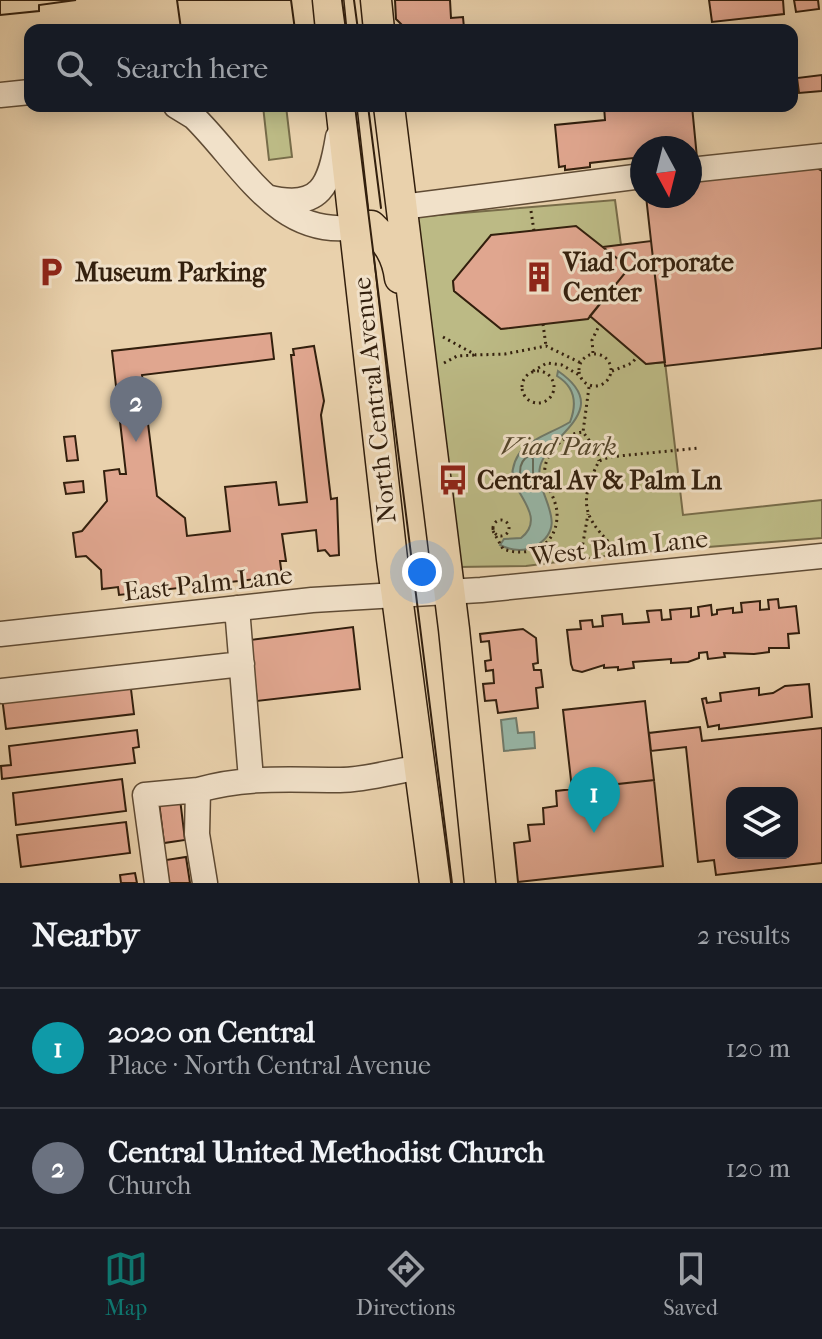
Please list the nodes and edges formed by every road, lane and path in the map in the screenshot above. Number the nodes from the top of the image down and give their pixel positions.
1 (328, 0) edge
2 (376, 0) edge
3 (330, 24) edge
4 (378, 24) edge
5 (24, 93) edge
6 (0, 95) edge
7 (186, 112) edge
8 (341, 112) edge
9 (341, 112) edge
10 (390, 112) edge
11 (822, 156) edge
12 (702, 169) edge
13 (630, 178) edge
14 (266, 196) junction
15 (402, 207) junction
16 (531, 211) dead end
17 (355, 227) junction
18 (534, 231) dead end
19 (543, 324) dead end
20 (600, 324) dead end
21 (442, 337) dead end
22 (546, 346) junction
23 (593, 353) junction
24 (476, 355) junction
25 (637, 357) dead end
26 (581, 363) junction
27 (612, 371) junction
28 (531, 372) junction
29 (423, 375) junction
30 (579, 375) junction
31 (589, 385) junction
32 (428, 412) junction
33 (583, 432) junction
34 (699, 448) dead end
35 (599, 461) junction
36 (588, 512) junction
37 (493, 531) junction
38 (822, 556) edge
39 (641, 573) junction
40 (550, 582) junction
41 (423, 593) junction
42 (237, 608) junction
43 (0, 634) edge
44 (242, 664) junction
45 (2, 691) dead end
46 (421, 767) junction
47 (251, 779) junction
48 (198, 790) junction
49 (157, 883) edge
50 (205, 883) edge
51 (435, 883) edge
52 (480, 883) edge

1 - 3 main road
2 - 4 main road
5 - 6 street
7 - 14 street
8 - 14 street
9 - 17 main road, North Central Avenue
10 - 15 main road, North Central Avenue
11 - 12 street
13 - 15 street
14 - 17 street
15 - 29 main road, North Central Avenue
16 - 18 path
17 - 32 main road
17 - 41 main road, North Central Avenue
19 - 22 path
20 - 23 path
21 - 24 path
22 - 24 path
22 - 26 path
23 - 26 path
23 - 27 path
24 - 29 path
25 - 27 path
26 - 30 path
27 - 31 path
28 - 28 path
28 - 30 path
29 - 32 main road, North Central Avenue
30 - 31 path
31 - 33 path
32 - 41 main road, North Central Avenue
33 - 35 path
33 - 37 path
34 - 35 path
35 - 36 path
36 - 39 path
36 - 40 path
37 - 37 path
38 - 39 street, West Palm Lane
39 - 40 street, West Palm Lane
40 - 41 street, West Palm Lane
41 - 42 street, East Palm Lane
41 - 46 main road, North Central Avenue
41 - 52 main road, North Central Avenue
42 - 43 street, East Palm Lane
42 - 44 street
44 - 45 street
44 - 47 street
46 - 47 street
46 - 51 main road, North Central Avenue
47 - 48 street
48 - 49 street
48 - 50 street

